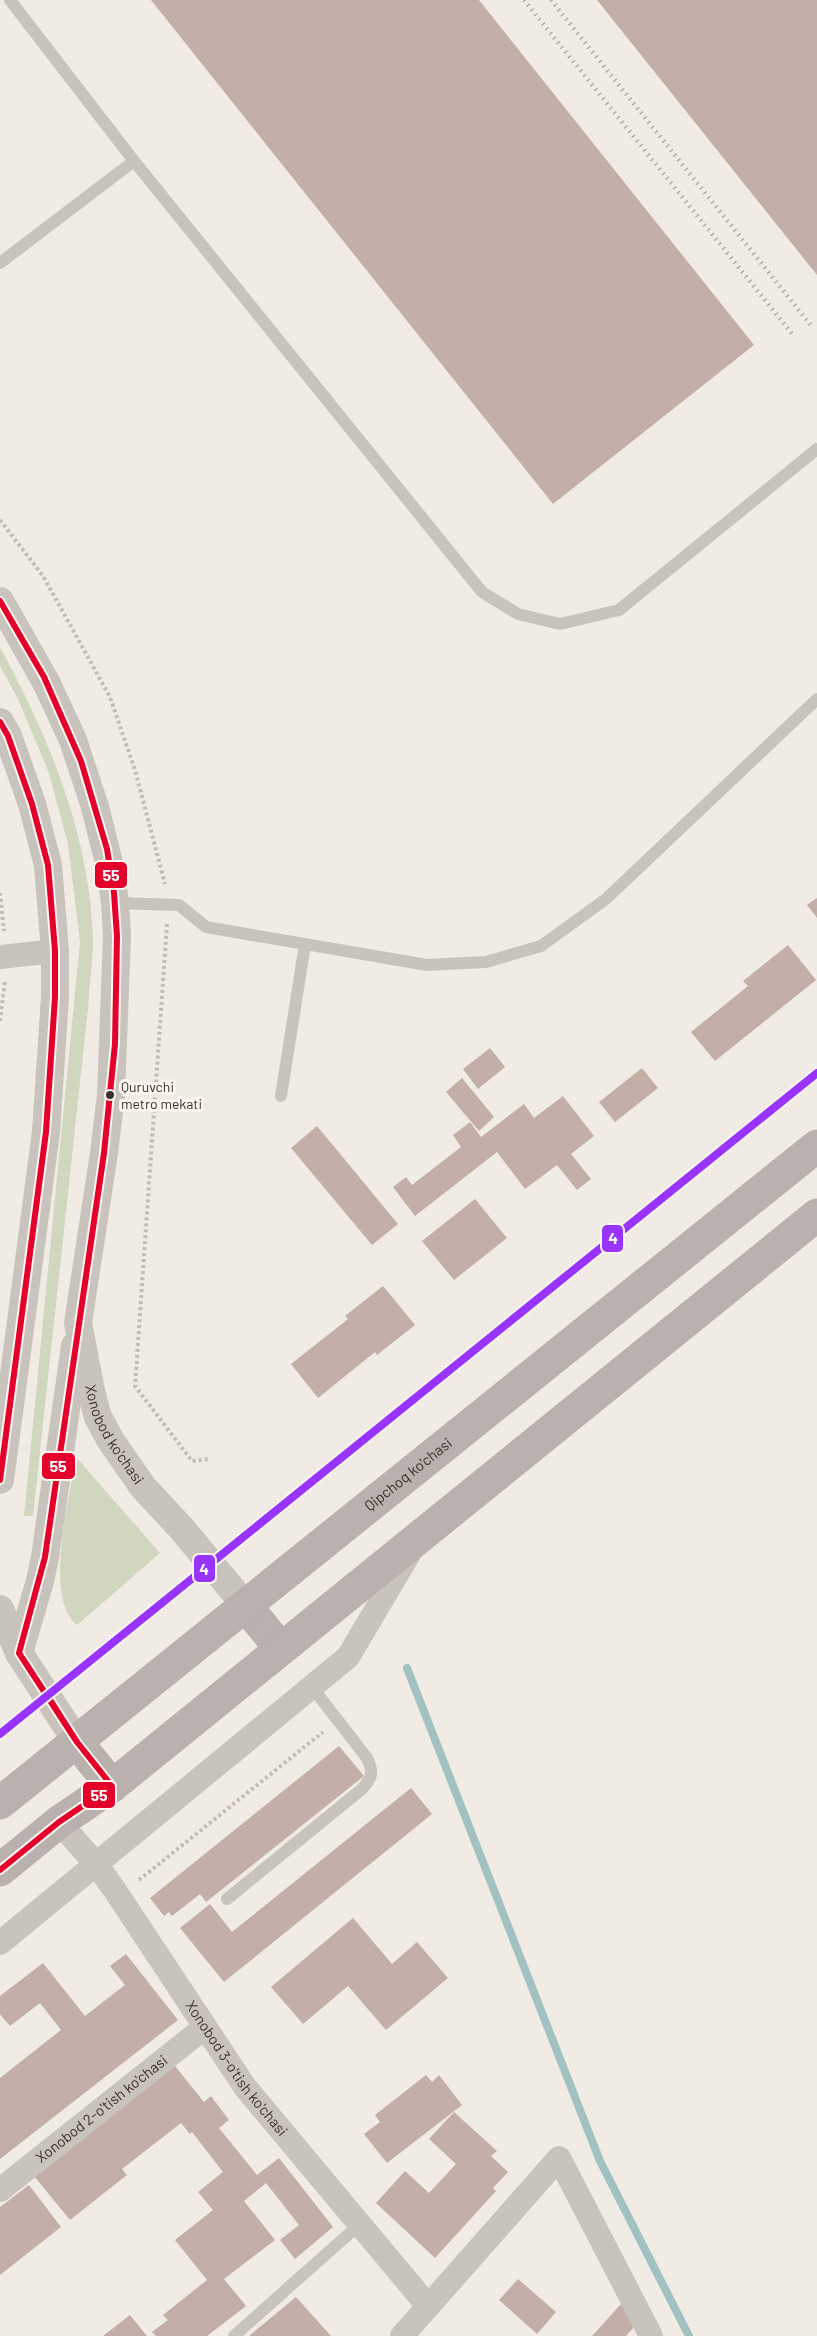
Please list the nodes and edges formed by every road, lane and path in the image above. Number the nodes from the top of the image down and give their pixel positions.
1 (10, 0) edge
2 (134, 161) junction
3 (0, 263) edge
4 (817, 449) edge
5 (0, 601) edge
6 (817, 699) edge
7 (0, 722) edge
8 (114, 903) junction
9 (305, 944) junction
10 (55, 951) junction
11 (0, 957) edge
12 (281, 1096) dead end
13 (817, 1146) edge
14 (817, 1215) edge
15 (78, 1323) junction
16 (0, 1480) edge
17 (417, 1540) junction
18 (246, 1606) junction
19 (0, 1609) edge
20 (281, 1649) junction
21 (19, 1653) junction
22 (312, 1688) junction
23 (336, 1719) junction
24 (77, 1742) junction
25 (112, 1786) junction
26 (0, 1803) edge
27 (59, 1822) junction
28 (96, 1864) junction
29 (0, 1870) edge
30 (114, 1889) junction
31 (227, 1899) dead end
32 (0, 1943) edge
33 (205, 2028) junction
34 (0, 2190) edge
35 (360, 2224) junction
36 (429, 2306) junction
37 (234, 2336) edge
38 (402, 2336) edge
39 (651, 2336) edge

1 - 2 lane
2 - 3 lane
2 - 4 lane
5 - 8 street, Xonobod ko'chasi
6 - 9 lane
7 - 10 street
8 - 9 lane
8 - 15 street, Xonobod ko'chasi
9 - 12 lane
10 - 11 street
10 - 16 street
13 - 18 main road, Qipchoq ko'chasi
14 - 17 main road
15 - 18 street, Xonobod ko'chasi
15 - 21 street
17 - 20 main road
17 - 22 street
18 - 20 main road
18 - 24 main road, Qipchoq ko'chasi
19 - 21 street
20 - 25 main road
21 - 24 street
22 - 23 lane
22 - 28 street
23 - 30 path
23 - 31 lane
24 - 25 main road
24 - 26 main road, Qipchoq ko'chasi
25 - 27 main road
27 - 28 street, Xonobod 3-o'tish ko'chasi
27 - 29 main road
28 - 30 street, Xonobod 3-o'tish ko'chasi
28 - 32 street
30 - 33 street, Xonobod 3-o'tish ko'chasi
33 - 34 street, Xonobod 2-o'tish ko'chasi
33 - 35 street, Xonobod 3-o'tish ko'chasi
35 - 36 street, Xonobod 3-o'tish ko'chasi
35 - 37 lane
36 - 38 street
36 - 39 street

